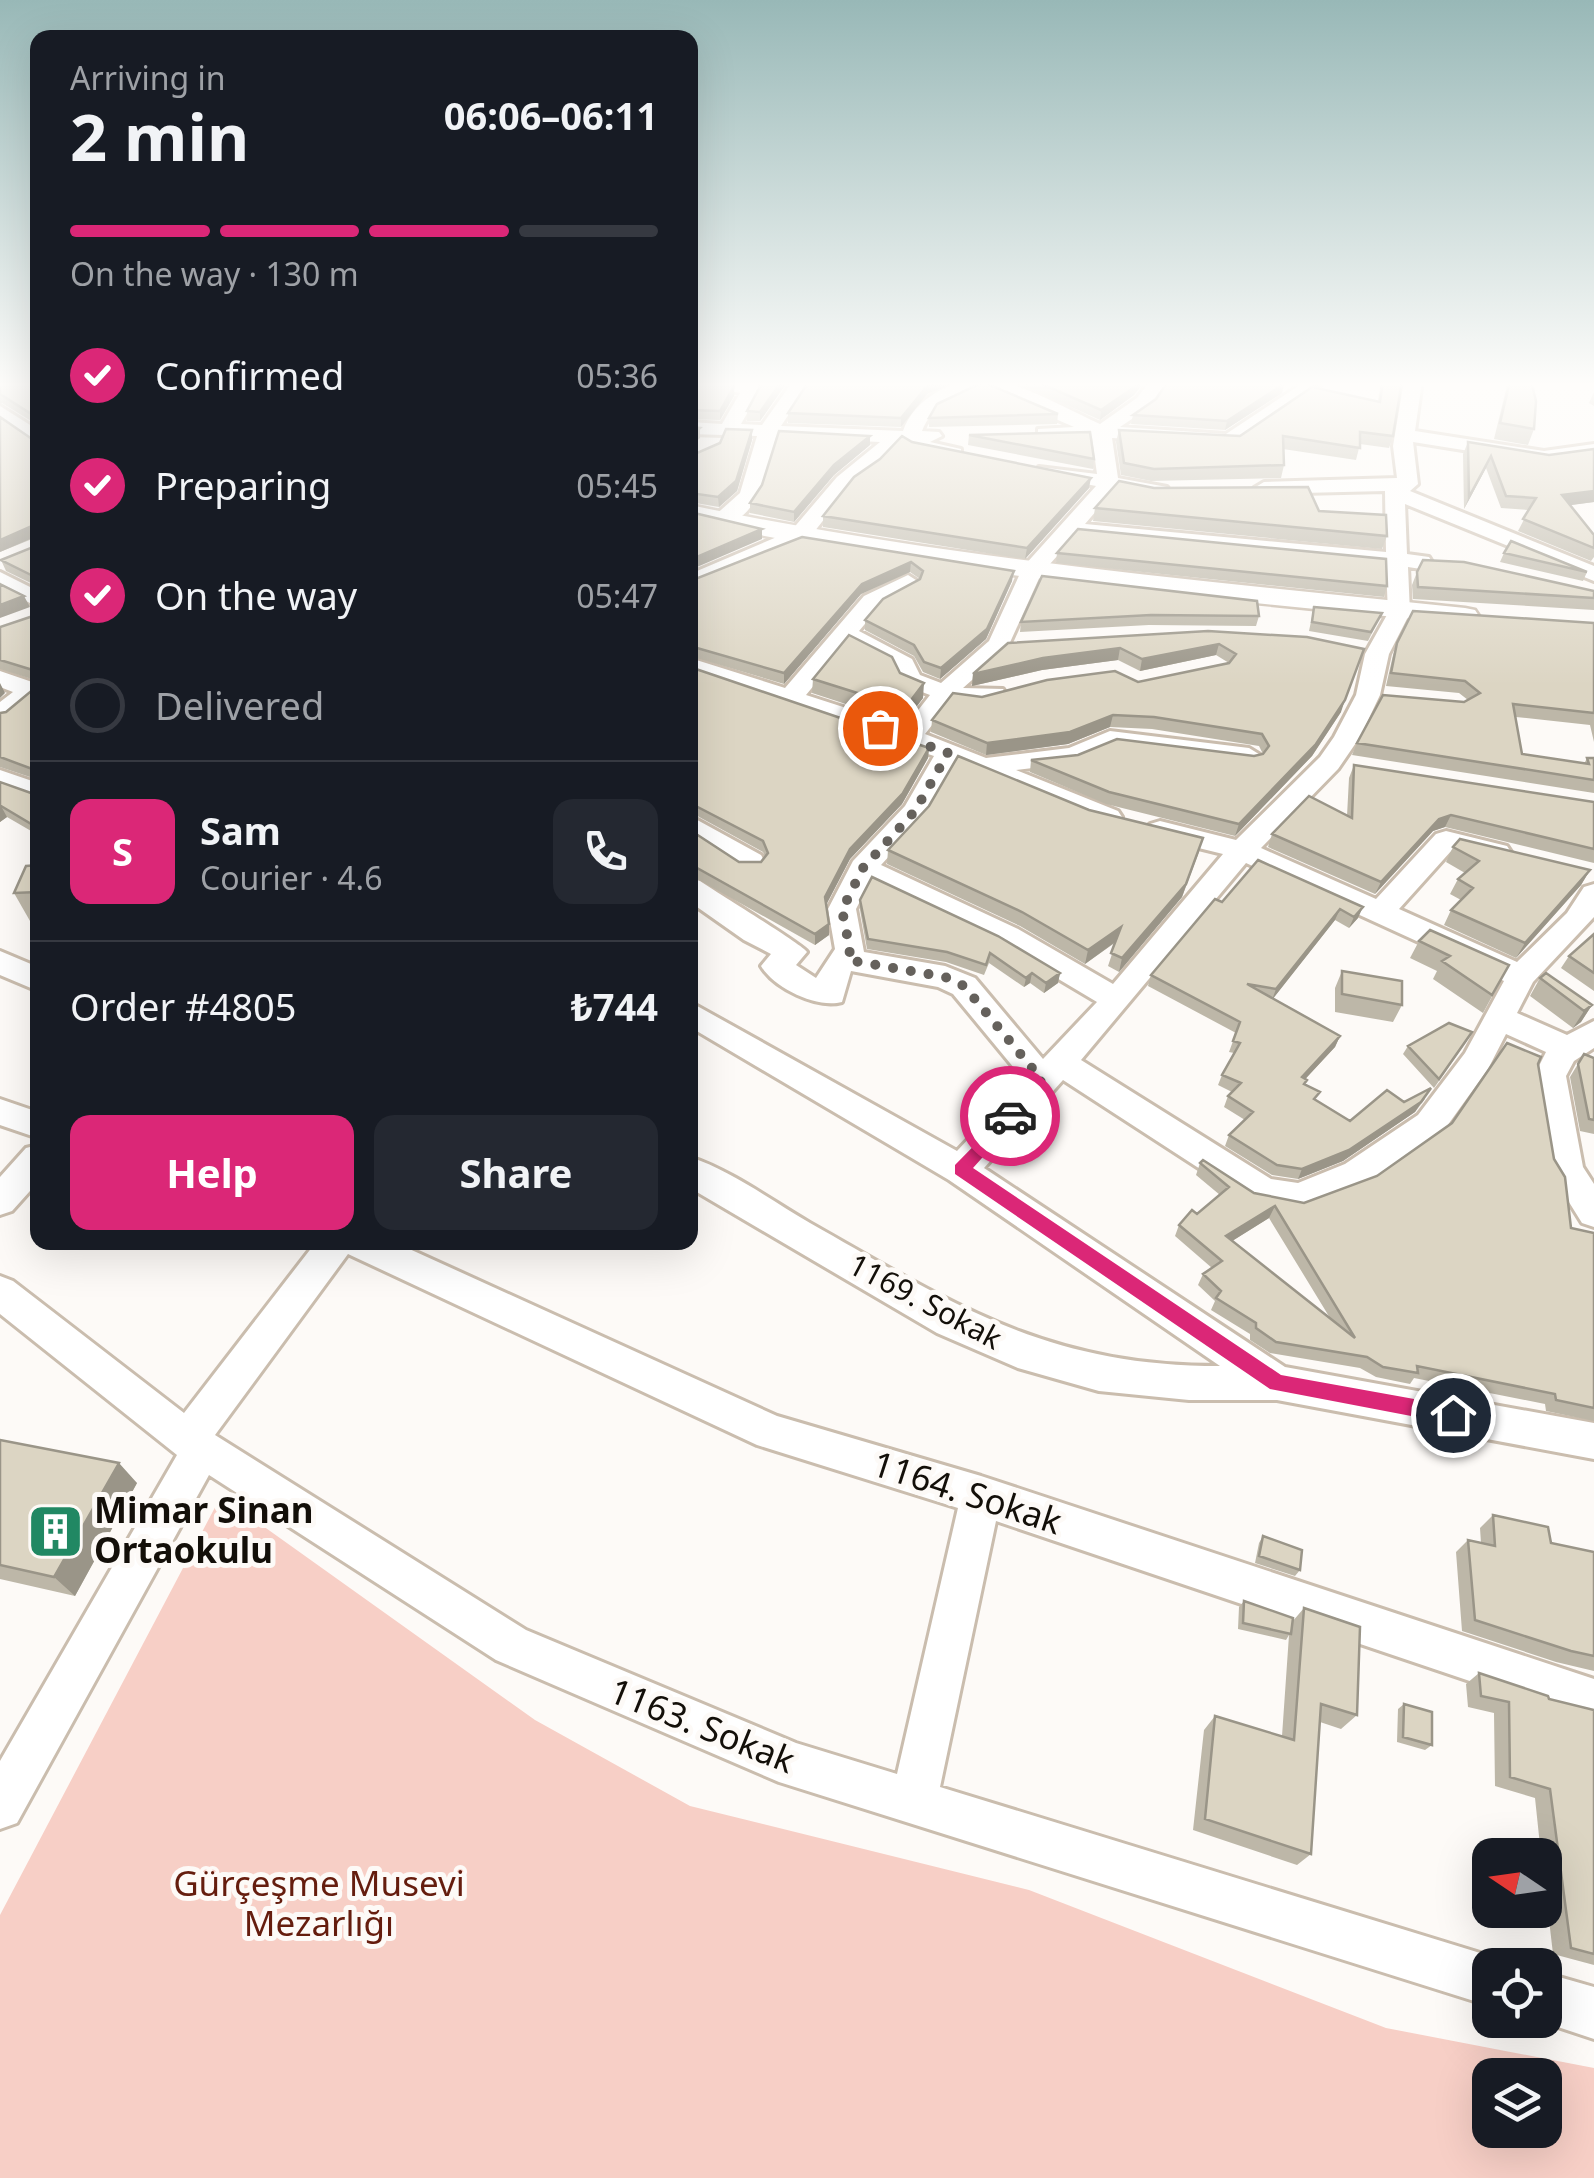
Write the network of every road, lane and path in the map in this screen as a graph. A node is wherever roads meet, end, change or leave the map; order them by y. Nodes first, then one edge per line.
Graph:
1 (754, 483) edge
2 (843, 483) edge
3 (1102, 483) edge
4 (1401, 483) edge
5 (1109, 484) junction
6 (1250, 488) edge
7 (1401, 488) junction
8 (1190, 490) edge
9 (698, 513) edge
10 (723, 518) junction
11 (1072, 529) junction
12 (799, 536) junction
13 (1400, 561) junction
14 (1445, 563) edge
15 (1030, 572) junction
16 (1594, 574) edge
17 (0, 579) edge
18 (698, 579) edge
19 (908, 582) edge
20 (1565, 588) edge
21 (1594, 594) edge
22 (30, 607) edge
23 (1399, 612) junction
24 (1491, 618) edge
25 (844, 634) junction
26 (698, 667) edge
27 (0, 678) edge
28 (1011, 690) edge
29 (944, 693) junction
30 (789, 699) junction
31 (0, 715) edge
32 (910, 737) junction
33 (948, 753) junction
34 (1249, 756) edge
35 (987, 766) junction
36 (0, 778) edge
37 (30, 784) edge
38 (698, 830) edge
39 (1242, 850) junction
40 (1520, 858) edge
41 (751, 862) edge
42 (863, 868) junction
43 (1588, 880) edge
44 (698, 901) edge
45 (1380, 912) junction
46 (846, 956) junction
47 (0, 962) edge
48 (1526, 972) junction
49 (30, 976) edge
50 (1117, 1000) junction
51 (1578, 1000) edge
52 (698, 1018) edge
53 (1499, 1018) junction
54 (1581, 1041) edge
55 (1050, 1071) junction
56 (0, 1112) edge
57 (30, 1122) edge
58 (30, 1167) edge
59 (962, 1170) junction
60 (1580, 1172) edge
61 (698, 1175) edge
62 (0, 1201) edge
63 (1594, 1213) edge
64 (331, 1250) edge
65 (374, 1250) edge
66 (0, 1292) edge
67 (1277, 1383) junction
68 (1594, 1441) edge
69 (196, 1445) junction
70 (980, 1496) junction
71 (1594, 1702) edge
72 (914, 1802) junction
73 (0, 1806) edge
74 (1472, 1975) edge
75 (1562, 2003) edge
76 (1594, 2013) edge

1 - 10 street
2 - 12 street
3 - 5 street
4 - 7 street
5 - 8 street
5 - 11 street
6 - 7 street
7 - 13 street
7 - 16 street
9 - 10 street
10 - 12 street
11 - 13 street
11 - 15 street
12 - 15 street
12 - 18 street
13 - 14 street
13 - 23 street
15 - 23 street
15 - 29 street
17 - 22 street
19 - 25 street
20 - 21 street
23 - 24 street
23 - 39 street
25 - 29 street
25 - 30 street
26 - 30 street
27 - 31 street
28 - 29 street
29 - 32 street
30 - 32 street
32 - 33 street
33 - 35 street
33 - 42 street
34 - 35 street
35 - 39 street
36 - 37 street
38 - 41 street
39 - 45 street
39 - 50 street
40 - 45 street
42 - 46 street
42 - 50 street
43 - 48 street
44 - 46 street
45 - 48 street
46 - 55 street
47 - 49 street
48 - 51 street
48 - 53 street
50 - 55 street
52 - 59 street
53 - 54 street
53 - 55 street
54 - 60 street
55 - 59 street
56 - 57 street
58 - 62 street
59 - 67 street
60 - 63 street
61 - 67 street, 1169. Sokak
64 - 69 street
65 - 70 street, 1164. Sokak
66 - 69 street, 1163. Sokak
67 - 68 street, 1169. Sokak
69 - 72 street, 1163. Sokak
69 - 73 street
70 - 71 street, 1164. Sokak
70 - 72 street
72 - 74 street, 1163. Sokak
75 - 76 street

